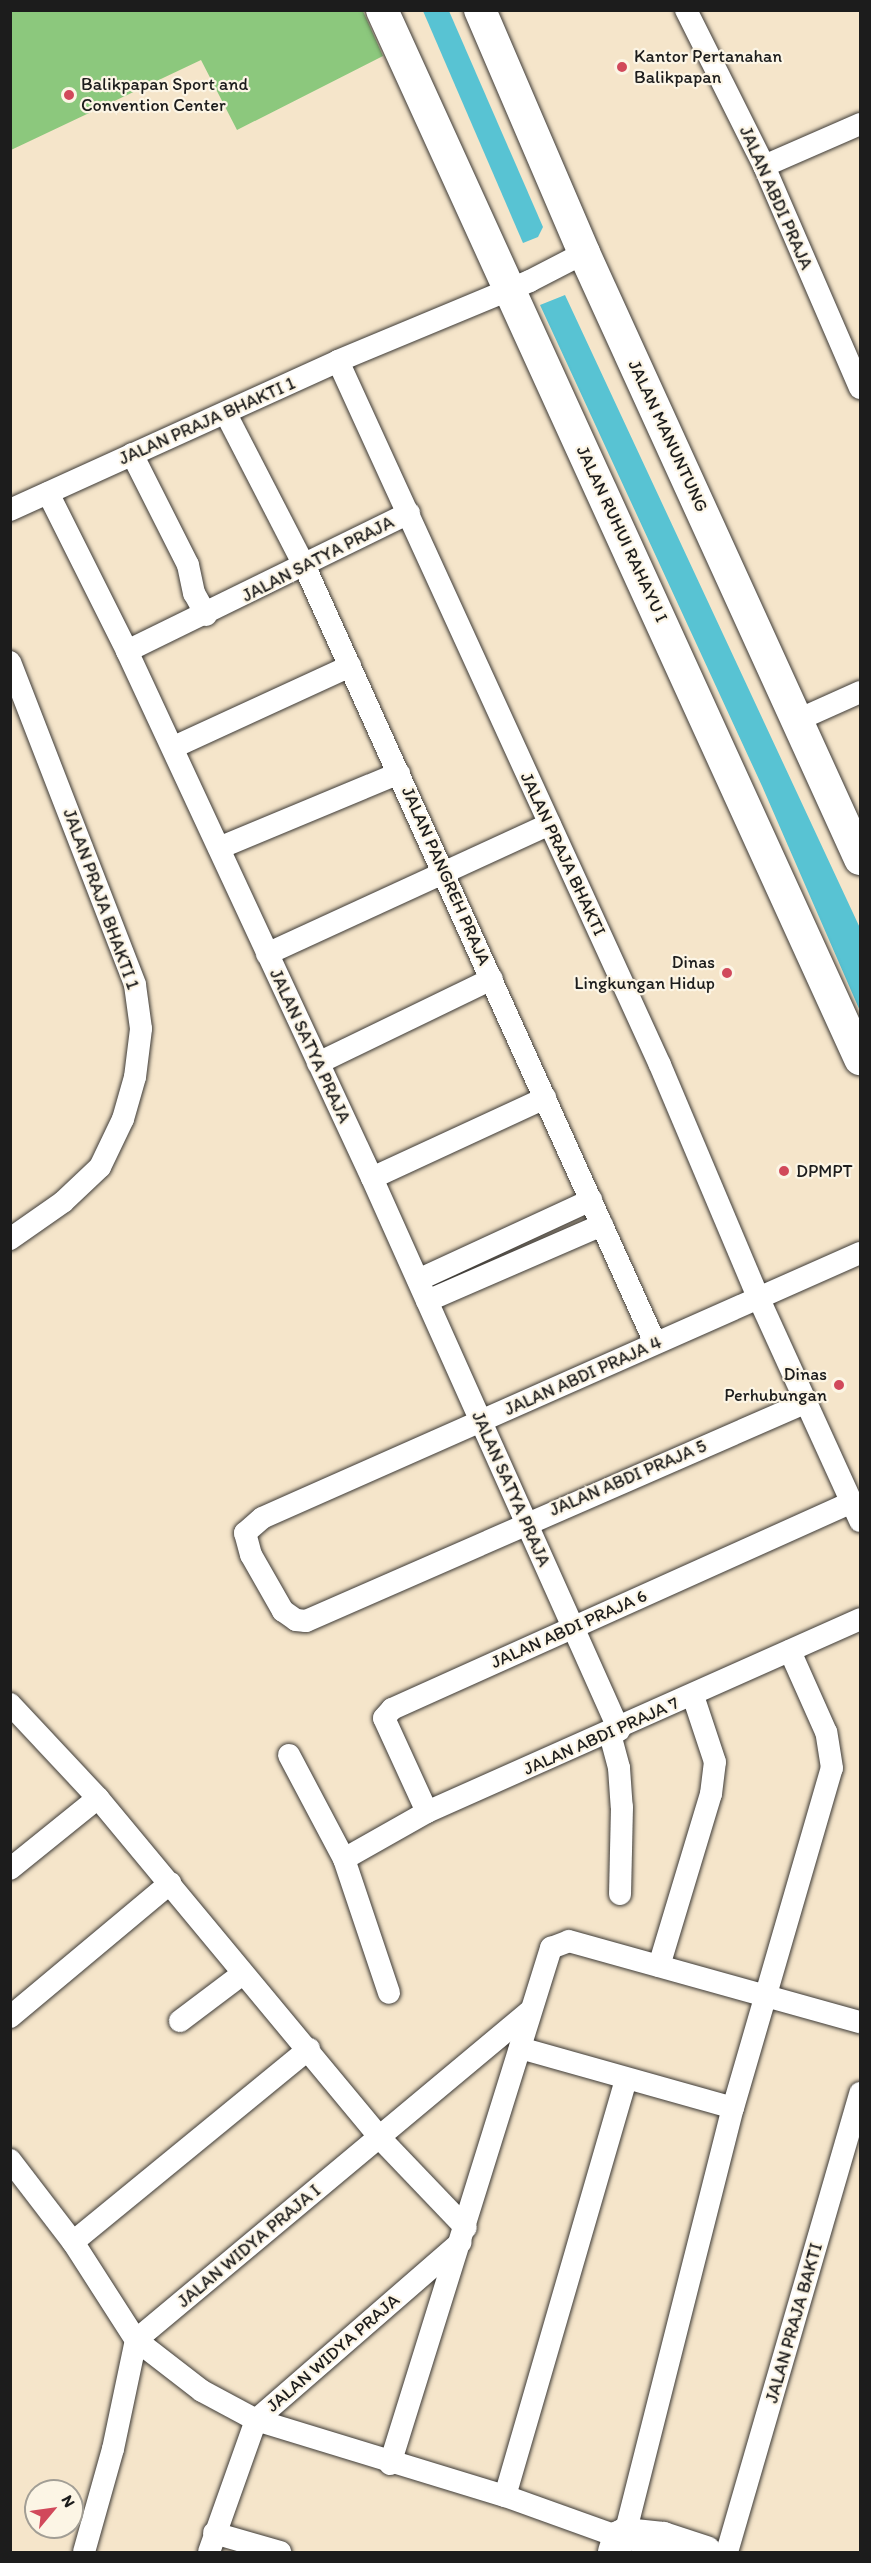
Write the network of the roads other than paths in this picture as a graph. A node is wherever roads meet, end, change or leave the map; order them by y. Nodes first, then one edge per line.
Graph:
1 (382, 10) edge
2 (686, 10) edge
3 (486, 12) edge
4 (861, 124) edge
5 (764, 166) junction
6 (575, 258) junction
7 (521, 285) junction
8 (338, 361) junction
9 (861, 388) edge
10 (226, 414) junction
11 (132, 454) junction
12 (48, 493) junction
13 (10, 510) edge
14 (409, 513) junction
15 (305, 567) junction
16 (206, 615) junction
17 (127, 651) junction
18 (10, 662) edge
19 (350, 666) junction
20 (861, 692) edge
21 (800, 719) junction
22 (174, 747) junction
23 (399, 773) junction
24 (549, 824) junction
25 (219, 848) junction
26 (861, 859) edge
27 (445, 874) junction
28 (267, 954) junction
29 (492, 979) junction
30 (861, 1059) edge
31 (318, 1063) junction
32 (545, 1098) junction
33 (372, 1178) junction
34 (591, 1200) junction
35 (602, 1226) junction
36 (10, 1239) edge
37 (861, 1253) edge
38 (418, 1280) junction
39 (759, 1299) junction
40 (428, 1301) junction
41 (656, 1343) junction
42 (807, 1402) junction
43 (481, 1421) junction
44 (856, 1512) edge
45 (525, 1522) junction
46 (352, 1601) joint
47 (861, 1619) edge
48 (572, 1627) junction
49 (790, 1652) junction
50 (693, 1696) junction
51 (10, 1704) edge
52 (614, 1732) junction
53 (290, 1755) dead end
54 (99, 1798) junction
55 (427, 1812) junction
56 (344, 1859) junction
57 (10, 1869) edge
58 (170, 1883) junction
59 (620, 1894) dead end
60 (659, 1966) junction
61 (241, 1975) junction
62 (389, 1993) dead end
63 (767, 1997) junction
64 (530, 2011) junction
65 (10, 2017) edge
66 (180, 2021) dead end
67 (861, 2022) edge
68 (520, 2048) junction
69 (309, 2049) junction
70 (626, 2079) junction
71 (861, 2093) edge
72 (733, 2108) junction
73 (380, 2138) junction
74 (10, 2160) edge
75 (464, 2234) junction
76 (73, 2242) junction
77 (136, 2340) junction
78 (256, 2420) junction
79 (390, 2464) junction
80 (505, 2496) junction
81 (619, 2541) edge
82 (212, 2543) edge
83 (84, 2553) edge
84 (280, 2553) edge
85 (706, 2553) edge
86 (727, 2553) edge

1 - 7 street, JALAN RUHUI RAHAYU I
2 - 5 street, JALAN ABDI PRAJA
3 - 6 street, JALAN MANUNTUNG
4 - 5 street
5 - 9 street, JALAN ABDI PRAJA
6 - 7 street
6 - 21 street, JALAN MANUNTUNG
7 - 8 street
7 - 30 street, JALAN RUHUI RAHAYU I
8 - 10 street, JALAN PRAJA BHAKTI 1
8 - 14 street, JALAN PRAJA BHAKTI
10 - 11 street, JALAN PRAJA BHAKTI 1
10 - 15 street, JALAN PANGREH PRAJA
11 - 12 street, JALAN PRAJA BHAKTI 1
11 - 16 street
12 - 13 street, JALAN PRAJA BHAKTI 1
12 - 17 street
14 - 15 street, JALAN SATYA PRAJA
14 - 24 street, JALAN PRAJA BHAKTI
15 - 16 street, JALAN SATYA PRAJA
15 - 19 street, JALAN PANGREH PRAJA
16 - 17 street, JALAN SATYA PRAJA
17 - 22 street, JALAN SATYA PRAJA
18 - 36 street, JALAN PRAJA BHAKTI 1
19 - 22 street
19 - 23 street, JALAN PANGREH PRAJA
20 - 21 street
21 - 26 street, JALAN MANUNTUNG
22 - 25 street, JALAN SATYA PRAJA
23 - 25 street
23 - 27 street, JALAN PANGREH PRAJA
24 - 27 street
24 - 39 street, JALAN PRAJA BHAKTI
25 - 28 street, JALAN SATYA PRAJA
27 - 28 street
27 - 29 street, JALAN PANGREH PRAJA
28 - 31 street, JALAN SATYA PRAJA
29 - 31 street
29 - 32 street, JALAN PANGREH PRAJA
31 - 33 street, JALAN SATYA PRAJA
32 - 33 street
32 - 34 street, JALAN PANGREH PRAJA
33 - 38 street, JALAN SATYA PRAJA
34 - 35 street, JALAN PANGREH PRAJA
34 - 38 street
35 - 40 street
35 - 41 street, JALAN PANGREH PRAJA
37 - 39 street, JALAN ABDI PRAJA 4
38 - 40 street, JALAN SATYA PRAJA
39 - 41 street, JALAN ABDI PRAJA 4
39 - 42 street, JALAN PRAJA BHAKTI
40 - 43 street, JALAN SATYA PRAJA
41 - 43 street, JALAN ABDI PRAJA 4
42 - 44 street, JALAN PRAJA BHAKTI
42 - 45 street, JALAN ABDI PRAJA 5
43 - 45 street, JALAN SATYA PRAJA
43 - 46 street, JALAN ABDI PRAJA 4
44 - 48 street, JALAN ABDI PRAJA 6
45 - 46 street, JALAN ABDI PRAJA 5
45 - 48 street, JALAN SATYA PRAJA
47 - 49 street, JALAN ABDI PRAJA 7
48 - 52 street, JALAN SATYA PRAJA
48 - 55 street, JALAN ABDI PRAJA 6
49 - 50 street, JALAN ABDI PRAJA 7
49 - 63 street
50 - 52 street, JALAN ABDI PRAJA 7
50 - 60 street
51 - 54 street
52 - 55 street, JALAN ABDI PRAJA 7
52 - 59 street, JALAN SATYA PRAJA
53 - 56 street
54 - 57 street
54 - 58 street
55 - 56 street, JALAN ABDI PRAJA 7
56 - 62 street
58 - 61 street
58 - 65 street
60 - 63 street
60 - 64 street
61 - 66 street
61 - 69 street
63 - 67 street
63 - 72 street
64 - 68 street
64 - 73 street, JALAN WIDYA PRAJA I
68 - 70 street
68 - 75 street
69 - 73 street
69 - 76 street
70 - 72 street
70 - 80 street
71 - 86 street, JALAN PRAJA BAKTI
72 - 81 street
73 - 75 street
73 - 77 street, JALAN WIDYA PRAJA I
74 - 76 street
75 - 78 street, JALAN WIDYA PRAJA
75 - 79 street
76 - 77 street
77 - 78 street
77 - 83 street
78 - 79 street
78 - 82 street, JALAN WIDYA PRAJA
79 - 80 street
80 - 81 street
81 - 85 street
82 - 84 street

